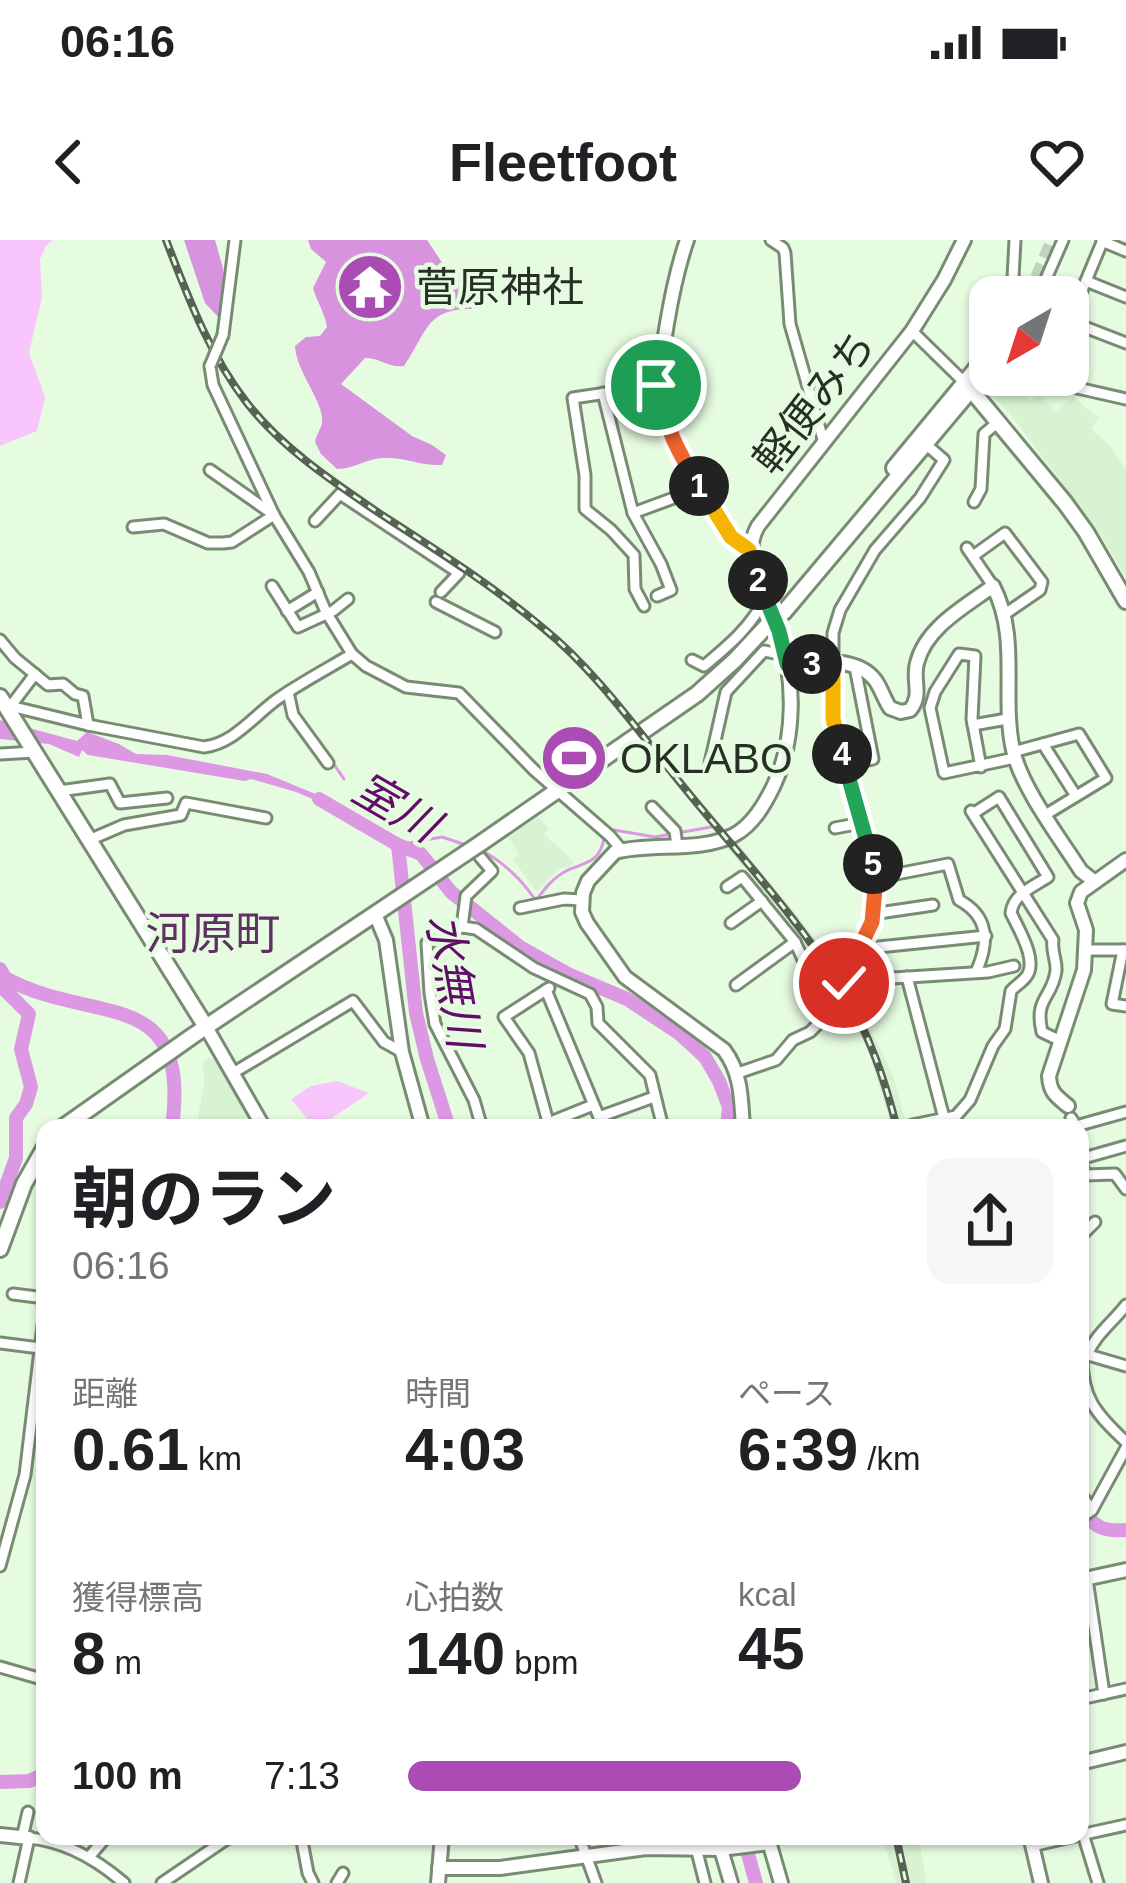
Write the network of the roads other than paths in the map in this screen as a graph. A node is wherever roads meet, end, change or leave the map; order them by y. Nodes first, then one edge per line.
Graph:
1 (235, 240) edge
2 (687, 240) edge
3 (771, 240) edge
4 (964, 240) edge
5 (1015, 240) edge
6 (1063, 240) edge
7 (1103, 241) edge
8 (1126, 251) edge
9 (1013, 276) edge
10 (1047, 276) edge
11 (1088, 276) edge
12 (1089, 282) edge
13 (1126, 298) edge
14 (1089, 330) edge
15 (912, 331) junction
16 (1126, 343) edge
17 (660, 385) junction
18 (968, 386) junction
19 (1089, 391) edge
20 (603, 393) junction
21 (1126, 399) edge
22 (998, 422) junction
23 (922, 441) junction
24 (824, 443) junction
25 (210, 470) dead end
26 (700, 488) junction
27 (974, 502) dead end
28 (633, 513) junction
29 (274, 515) junction
30 (315, 520) dead end
31 (133, 527) dead end
32 (749, 550) junction
33 (272, 586) dead end
34 (993, 586) junction
35 (318, 592) junction
36 (657, 596) dead end
37 (765, 598) junction
38 (348, 599) dead end
39 (1126, 601) edge
40 (644, 606) dead end
41 (287, 611) junction
42 (326, 612) junction
43 (1005, 614) junction
44 (774, 618) junction
45 (495, 632) dead end
46 (0, 640) edge
47 (352, 654) junction
48 (692, 659) dead end
49 (786, 660) junction
50 (833, 663) junction
51 (855, 667) junction
52 (34, 674) junction
53 (288, 692) junction
54 (5, 705) edge
55 (1007, 719) junction
56 (88, 725) junction
57 (973, 725) junction
58 (1043, 744) junction
59 (33, 749) junction
60 (4, 754) edge
61 (1011, 755) junction
62 (328, 763) dead end
63 (710, 763) dead end
64 (845, 765) junction
65 (981, 766) junction
66 (557, 790) junction
67 (58, 791) junction
68 (1076, 796) junction
69 (167, 798) dead end
70 (652, 807) dead end
71 (1051, 817) junction
72 (266, 818) dead end
73 (861, 823) junction
74 (836, 829) dead end
75 (676, 838) junction
76 (1024, 838) junction
77 (89, 840) junction
78 (621, 849) junction
79 (476, 851) junction
80 (1126, 860) edge
81 (876, 878) junction
82 (1095, 882) junction
83 (727, 886) dead end
84 (1023, 893) junction
85 (581, 900) junction
86 (736, 901) dead end
87 (762, 902) junction
88 (933, 905) dead end
89 (520, 908) dead end
90 (381, 910) junction
91 (745, 914) junction
92 (872, 914) junction
93 (731, 923) dead end
94 (462, 927) junction
95 (986, 937) junction
96 (795, 942) junction
97 (859, 949) junction
98 (1085, 950) junction
99 (1125, 950) edge
100 (1014, 966) dead end
101 (976, 972) junction
102 (850, 976) junction
103 (907, 976) junction
104 (556, 980) junction
105 (736, 985) dead end
106 (546, 989) junction
107 (830, 1000) junction
108 (1126, 1006) edge
109 (206, 1027) junction
110 (1060, 1041) junction
111 (402, 1052) junction
112 (232, 1072) junction
113 (738, 1073) junction
114 (654, 1097) junction
115 (593, 1105) junction
116 (1070, 1112) joint
117 (1126, 1112) edge
118 (944, 1118) junction
119 (74, 1119) edge
120 (259, 1119) edge
121 (420, 1119) edge
122 (479, 1119) edge
123 (547, 1119) edge
124 (556, 1119) edge
125 (660, 1119) edge
126 (742, 1119) edge
127 (939, 1119) edge
128 (1073, 1119) edge
129 (1089, 1122) edge
130 (1126, 1146) edge
131 (1089, 1156) edge
132 (36, 1172) edge
133 (1089, 1175) edge
134 (1126, 1189) edge
135 (1095, 1222) dead end
136 (1089, 1228) edge
137 (1, 1244) edge
138 (13, 1294) dead end
139 (36, 1297) edge
140 (1126, 1305) edge
141 (0, 1343) edge
142 (1089, 1346) edge
143 (36, 1348) edge
144 (1089, 1355) edge
145 (1126, 1366) edge
146 (36, 1384) edge
147 (1089, 1399) edge
148 (1126, 1445) edge
149 (0, 1500) edge
150 (16, 1505) junction
151 (1089, 1508) edge
152 (1091, 1511) joint
153 (0, 1566) edge
154 (1126, 1570) edge
155 (1089, 1579) edge
156 (1089, 1608) edge
157 (1096, 1640) junction
158 (1089, 1641) edge
159 (0, 1666) edge
160 (36, 1677) edge
161 (1126, 1689) edge
162 (1104, 1694) junction
163 (1089, 1698) edge
164 (1126, 1752) edge
165 (1089, 1761) edge
166 (28, 1811) dead end
167 (1126, 1825) edge
168 (1089, 1833) edge
169 (0, 1835) edge
170 (26, 1838) junction
171 (36, 1840) edge
172 (61, 1845) edge
173 (99, 1845) edge
174 (218, 1845) edge
175 (304, 1845) edge
176 (441, 1845) edge
177 (583, 1845) edge
178 (678, 1845) edge
179 (696, 1845) edge
180 (721, 1845) edge
181 (768, 1845) edge
182 (1032, 1845) edge
183 (1083, 1845) edge
184 (587, 1856) junction
185 (88, 1857) junction
186 (500, 1868) junction
187 (438, 1876) edge
188 (311, 1878) edge
189 (19, 1883) edge
190 (124, 1883) edge
191 (161, 1883) edge
192 (298, 1883) edge
193 (503, 1883) edge
194 (596, 1883) edge
195 (705, 1883) edge
196 (731, 1883) edge
197 (781, 1883) edge
198 (1041, 1883) edge
199 (1098, 1883) edge

1 - 29 street, bridge
2 - 17 street
3 - 24 street
4 - 15 street, 軽便みち
5 - 9 street
6 - 10 street
7 - 8 street
7 - 11 street
12 - 13 street
14 - 16 street
15 - 18 street
15 - 24 street, 軽便みち
17 - 20 street
17 - 26 street
18 - 22 main road
18 - 23 main road
19 - 21 street
20 - 28 street
20 - 40 street
22 - 27 street
22 - 39 main road
23 - 44 main road
23 - 50 street
24 - 32 street, 軽便みち
25 - 29 street
26 - 28 street
26 - 32 street
28 - 36 street
29 - 31 street
29 - 35 street
30 - 45 street
32 - 37 street
33 - 41 street
34 - 43 street
34 - 43 street
34 - 51 street
35 - 41 street
35 - 42 street
37 - 44 street
37 - 48 street
38 - 42 street
41 - 42 street
42 - 47 street
43 - 55 street
44 - 49 street
44 - 66 main road
46 - 52 street
47 - 53 street
47 - 66 street
49 - 50 street
49 - 63 street
49 - 75 street
50 - 51 street
50 - 64 street
51 - 64 street
52 - 54 street
52 - 56 street
53 - 56 street
53 - 62 street
54 - 56 street
54 - 59 main road
55 - 57 street
55 - 61 street
57 - 65 street
57 - 65 street
58 - 61 street
58 - 68 street
58 - 68 street
59 - 60 street
59 - 67 main road
61 - 65 street
61 - 71 street
64 - 73 street
66 - 78 street
66 - 79 main road
67 - 69 street
67 - 77 main road
68 - 71 street
70 - 75 street
71 - 76 street
71 - 82 street
72 - 77 street
73 - 74 street
73 - 81 street
75 - 78 street
76 - 84 street
76 - 84 street
77 - 109 main road
78 - 85 street
79 - 90 main road
79 - 94 street
80 - 82 street
81 - 92 street
81 - 95 street
82 - 98 street
83 - 87 street
84 - 110 street
84 - 118 street
85 - 89 street
85 - 113 street
86 - 91 street
87 - 91 street
87 - 96 street
88 - 92 street
90 - 109 main road
90 - 111 street
91 - 93 street
92 - 97 street
94 - 104 street
94 - 122 street
95 - 97 street
95 - 101 street
96 - 105 street
96 - 107 street
97 - 102 street
98 - 99 street
98 - 110 street
99 - 108 street
100 - 101 street
101 - 103 street
102 - 103 street
102 - 107 street
103 - 118 street
104 - 106 street
104 - 114 street
106 - 115 street
106 - 123 street
107 - 113 street
109 - 112 street
109 - 119 main road
110 - 116 street
111 - 112 street
111 - 121 street
112 - 120 street
113 - 126 street
114 - 115 street
114 - 125 street
115 - 124 street
116 - 128 street
117 - 129 street
118 - 127 street
130 - 131 street
132 - 137 main road
133 - 134 street
135 - 136 street
138 - 139 street
140 - 142 street
141 - 143 street
144 - 145 street
146 - 150 street
147 - 148 street
148 - 152 street
149 - 150 street
150 - 153 street
151 - 152 street
154 - 155 street
156 - 157 street
157 - 158 street
157 - 162 street
159 - 160 street
161 - 162 street
162 - 163 street
164 - 165 street
166 - 170 street
167 - 168 street
169 - 170 street
170 - 171 street
170 - 189 street
172 - 185 street
173 - 185 street
174 - 191 street
175 - 188 street
176 - 187 street
177 - 184 street
178 - 184 street
179 - 195 street
180 - 196 street
181 - 197 street
182 - 198 street
183 - 199 street
184 - 186 street
184 - 194 street
185 - 190 street
186 - 187 street
186 - 193 street
188 - 192 street

